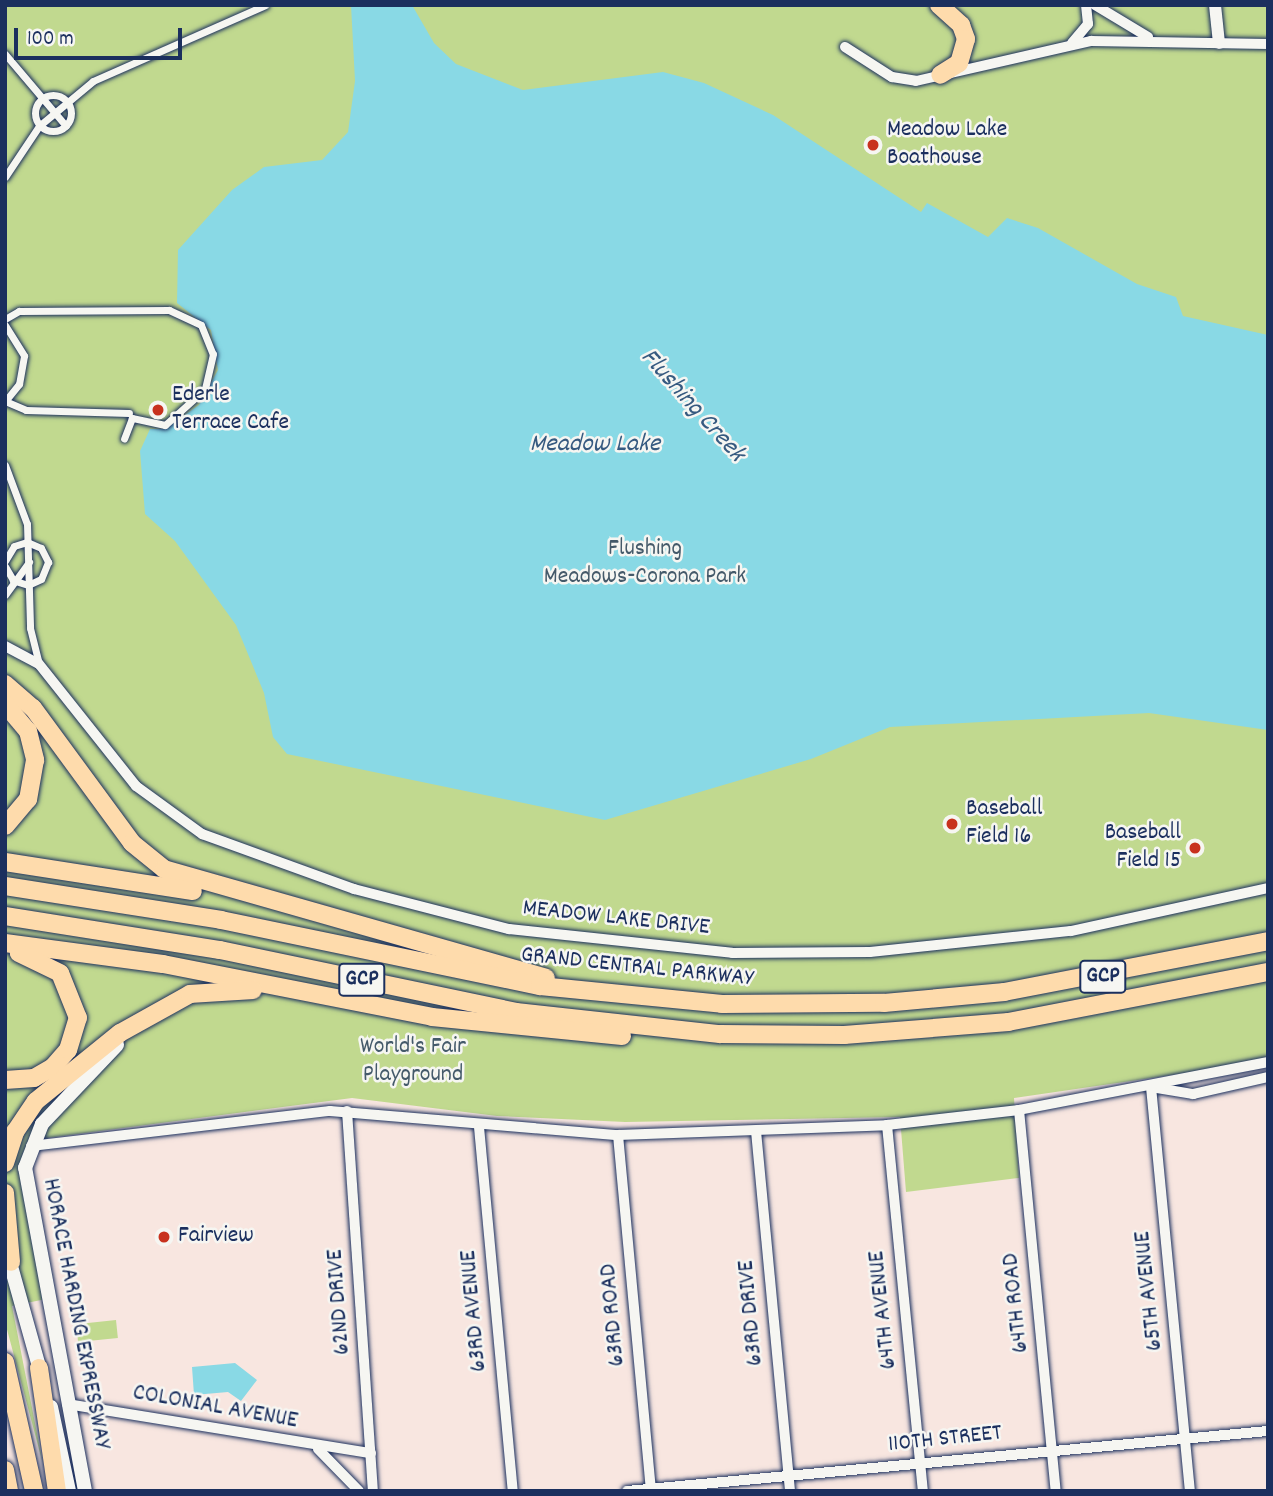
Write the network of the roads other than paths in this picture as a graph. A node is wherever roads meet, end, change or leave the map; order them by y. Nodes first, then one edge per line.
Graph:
1 (265, 5) edge
2 (939, 5) edge
3 (1086, 5) edge
4 (1095, 5) edge
5 (1215, 5) edge
6 (1151, 39) junction
7 (1219, 43) junction
8 (1268, 44) edge
9 (1065, 45) junction
10 (845, 47) dead end
11 (5, 54) edge
12 (940, 75) junction
13 (41, 98) junction
14 (66, 100) junction
15 (54, 112) junction
16 (39, 126) junction
17 (66, 126) junction
18 (5, 177) edge
19 (5, 319) edge
20 (5, 325) edge
21 (5, 401) edge
22 (129, 413) dead end
23 (124, 439) dead end
24 (5, 465) edge
25 (28, 542) junction
26 (5, 561) edge
27 (29, 561) junction
28 (5, 566) edge
29 (14, 581) junction
30 (29, 584) junction
31 (5, 595) edge
32 (5, 646) edge
33 (38, 664) junction
34 (5, 684) edge
35 (5, 704) edge
36 (5, 826) edge
37 (5, 862) edge
38 (5, 886) edge
39 (1268, 888) edge
40 (245, 897) junction
41 (5, 916) edge
42 (1268, 942) edge
43 (5, 943) edge
44 (5, 950) edge
45 (1268, 972) edge
46 (601, 994) junction
47 (344, 1001) junction
48 (163, 1005) junction
49 (720, 1034) junction
50 (1268, 1062) edge
51 (1268, 1077) edge
52 (5, 1080) edge
53 (1151, 1087) junction
54 (1018, 1110) junction
55 (347, 1111) junction
56 (887, 1125) junction
57 (479, 1127) junction
58 (756, 1131) junction
59 (618, 1135) junction
60 (31, 1146) junction
61 (5, 1163) edge
62 (5, 1193) edge
63 (5, 1245) edge
64 (11, 1262) junction
65 (5, 1362) edge
66 (39, 1368) junction
67 (67, 1404) junction
68 (1268, 1431) edge
69 (1185, 1438) junction
70 (315, 1447) junction
71 (1053, 1451) junction
72 (371, 1452) junction
73 (920, 1464) junction
74 (5, 1470) edge
75 (788, 1476) junction
76 (651, 1490) edge
77 (9, 1491) edge
78 (34, 1491) edge
79 (57, 1491) edge
80 (69, 1491) edge
81 (85, 1491) edge
82 (359, 1491) edge
83 (373, 1491) edge
84 (513, 1491) edge
85 (627, 1491) edge
86 (790, 1491) edge
87 (923, 1491) edge
88 (1056, 1491) edge
89 (1190, 1491) edge

1 - 14 street
2 - 12 highway
3 - 9 street
4 - 6 street
5 - 7 street
6 - 7 street
6 - 9 street
7 - 8 street
9 - 12 street
10 - 12 street
11 - 13 street
13 - 14 street
13 - 15 street
13 - 16 street
14 - 15 street
14 - 17 street
15 - 16 street
15 - 17 street
16 - 17 street
16 - 18 street
19 - 23 street
20 - 21 street
21 - 22 street
24 - 25 street
25 - 26 street
25 - 27 street
25 - 30 street
27 - 29 street
27 - 30 street
28 - 29 street
29 - 30 street
29 - 31 street
30 - 33 street
32 - 33 street, MEADOW LAKE DRIVE
33 - 39 street, MEADOW LAKE DRIVE
34 - 40 highway
35 - 36 highway
37 - 40 highway
38 - 46 highway, GRAND CENTRAL PARKWAY / GCP
40 - 46 highway
41 - 49 highway, GCP
42 - 46 highway, GRAND CENTRAL PARKWAY / GCP
43 - 47 highway
44 - 52 highway
45 - 49 highway, GCP
47 - 48 highway
47 - 49 highway
48 - 60 main road
48 - 61 highway
50 - 53 street
51 - 53 street
53 - 54 street
53 - 69 street, 65TH AVENUE
54 - 56 street
54 - 71 street, 64TH ROAD
55 - 57 street
55 - 60 street
55 - 72 street, 62ND DRIVE
56 - 58 street
56 - 73 street, 64TH AVENUE
57 - 59 street
57 - 84 street, 63RD AVENUE
58 - 59 street
58 - 75 street, 63RD DRIVE
59 - 76 street, 63RD ROAD
60 - 67 main road, HORACE HARDING EXPRESSWAY
62 - 64 highway
63 - 64 main road, HORACE HARDING EXPRESSWAY
64 - 66 main road, HORACE HARDING EXPRESSWAY
65 - 78 highway
66 - 79 highway
66 - 80 main road, HORACE HARDING EXPRESSWAY
67 - 70 street, COLONIAL AVENUE
67 - 81 main road, HORACE HARDING EXPRESSWAY
68 - 69 street, 110TH STREET
69 - 71 street, 110TH STREET
69 - 89 street, 65TH AVENUE
70 - 72 street, COLONIAL AVENUE
70 - 82 street, COLONIAL AVENUE
71 - 73 street, 110TH STREET
71 - 88 street, 64TH ROAD
72 - 83 street, 62ND DRIVE
73 - 75 street, 110TH STREET
73 - 87 street, 64TH AVENUE
74 - 77 highway
75 - 76 street, 110TH STREET
75 - 86 street, 63RD DRIVE
76 - 85 street, 110TH STREET

